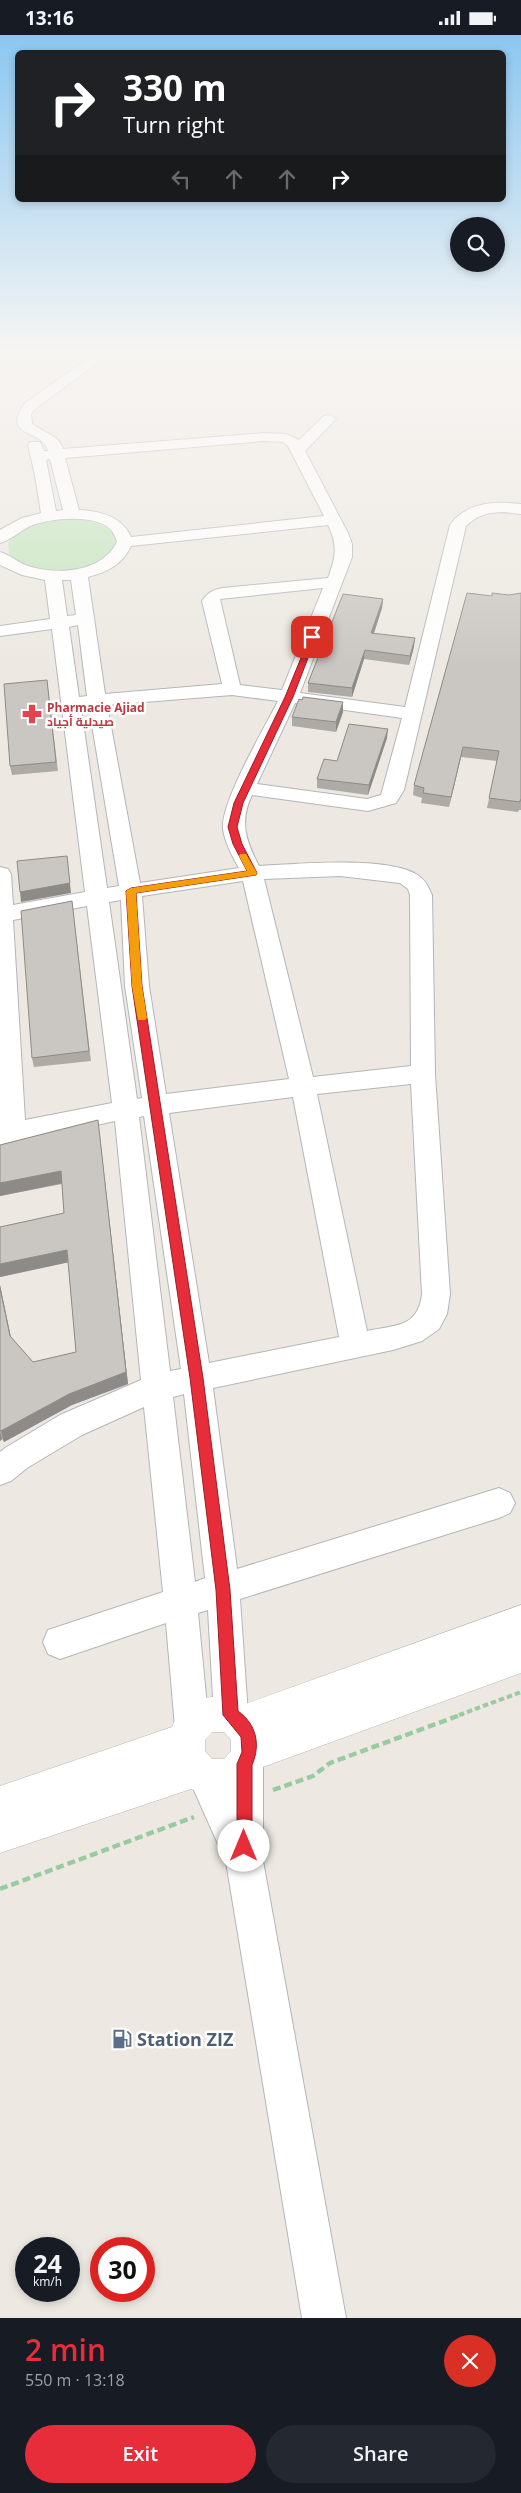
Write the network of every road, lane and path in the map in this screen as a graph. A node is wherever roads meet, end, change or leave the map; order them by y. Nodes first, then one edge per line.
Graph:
1 (56, 454) edge
2 (51, 455) edge
3 (300, 455) edge
4 (38, 456) joint
5 (521, 509) edge
6 (72, 514) junction
7 (330, 514) junction
8 (49, 515) junction
9 (123, 537) junction
10 (0, 538) edge
11 (1, 559) edge
12 (79, 573) junction
13 (53, 575) junction
14 (334, 582) junction
15 (72, 621) junction
16 (0, 631) edge
17 (232, 689) junction
18 (289, 697) junction
19 (97, 701) junction
20 (70, 703) junction
21 (413, 714) junction
22 (246, 788) junction
23 (252, 873) junction
24 (0, 874) edge
25 (131, 891) junction
26 (95, 898) junction
27 (1, 915) edge
28 (423, 1074) junction
29 (303, 1087) junction
30 (156, 1106) junction
31 (126, 1110) junction
32 (6, 1134) edge
33 (355, 1345) junction
34 (197, 1378) junction
35 (157, 1387) junction
36 (0, 1471) edge
37 (498, 1503) dead end
38 (223, 1590) junction
39 (181, 1602) junction
40 (521, 1622) edge
41 (60, 1642) dead end
42 (521, 1655) edge
43 (521, 1693) edge
44 (242, 1739) junction
45 (207, 1770) junction
46 (0, 1805) edge
47 (0, 1835) edge
48 (0, 1889) edge
49 (324, 2318) edge

1 - 6 street
2 - 4 street
3 - 7 street
4 - 8 street
5 - 21 street
6 - 8 street
6 - 9 street
7 - 9 street
7 - 14 street
8 - 10 street
9 - 12 street
11 - 13 street
12 - 13 street
12 - 15 street
13 - 15 street
14 - 17 street
14 - 18 street
15 - 16 street
15 - 19 street
15 - 20 street
17 - 18 street
17 - 19 street
18 - 21 street
18 - 22 street
19 - 20 street
19 - 25 street
20 - 26 street
21 - 22 street
22 - 23 street
23 - 25 street
23 - 28 street
23 - 29 street
24 - 27 street
25 - 26 street
25 - 30 street
26 - 27 street
26 - 31 street
27 - 32 street
28 - 29 street
28 - 33 street
29 - 30 street
29 - 33 street
30 - 31 street
30 - 34 street
31 - 32 street
31 - 35 street
33 - 34 street
34 - 35 street
34 - 38 street
35 - 36 street
35 - 39 street
37 - 38 street
38 - 39 street
38 - 44 street
39 - 41 street
39 - 45 street
40 - 44 main road
42 - 44 main road
43 - 45 path
44 - 45 main road
44 - 45 main road
45 - 46 main road
45 - 47 main road
45 - 48 path
45 - 49 street

